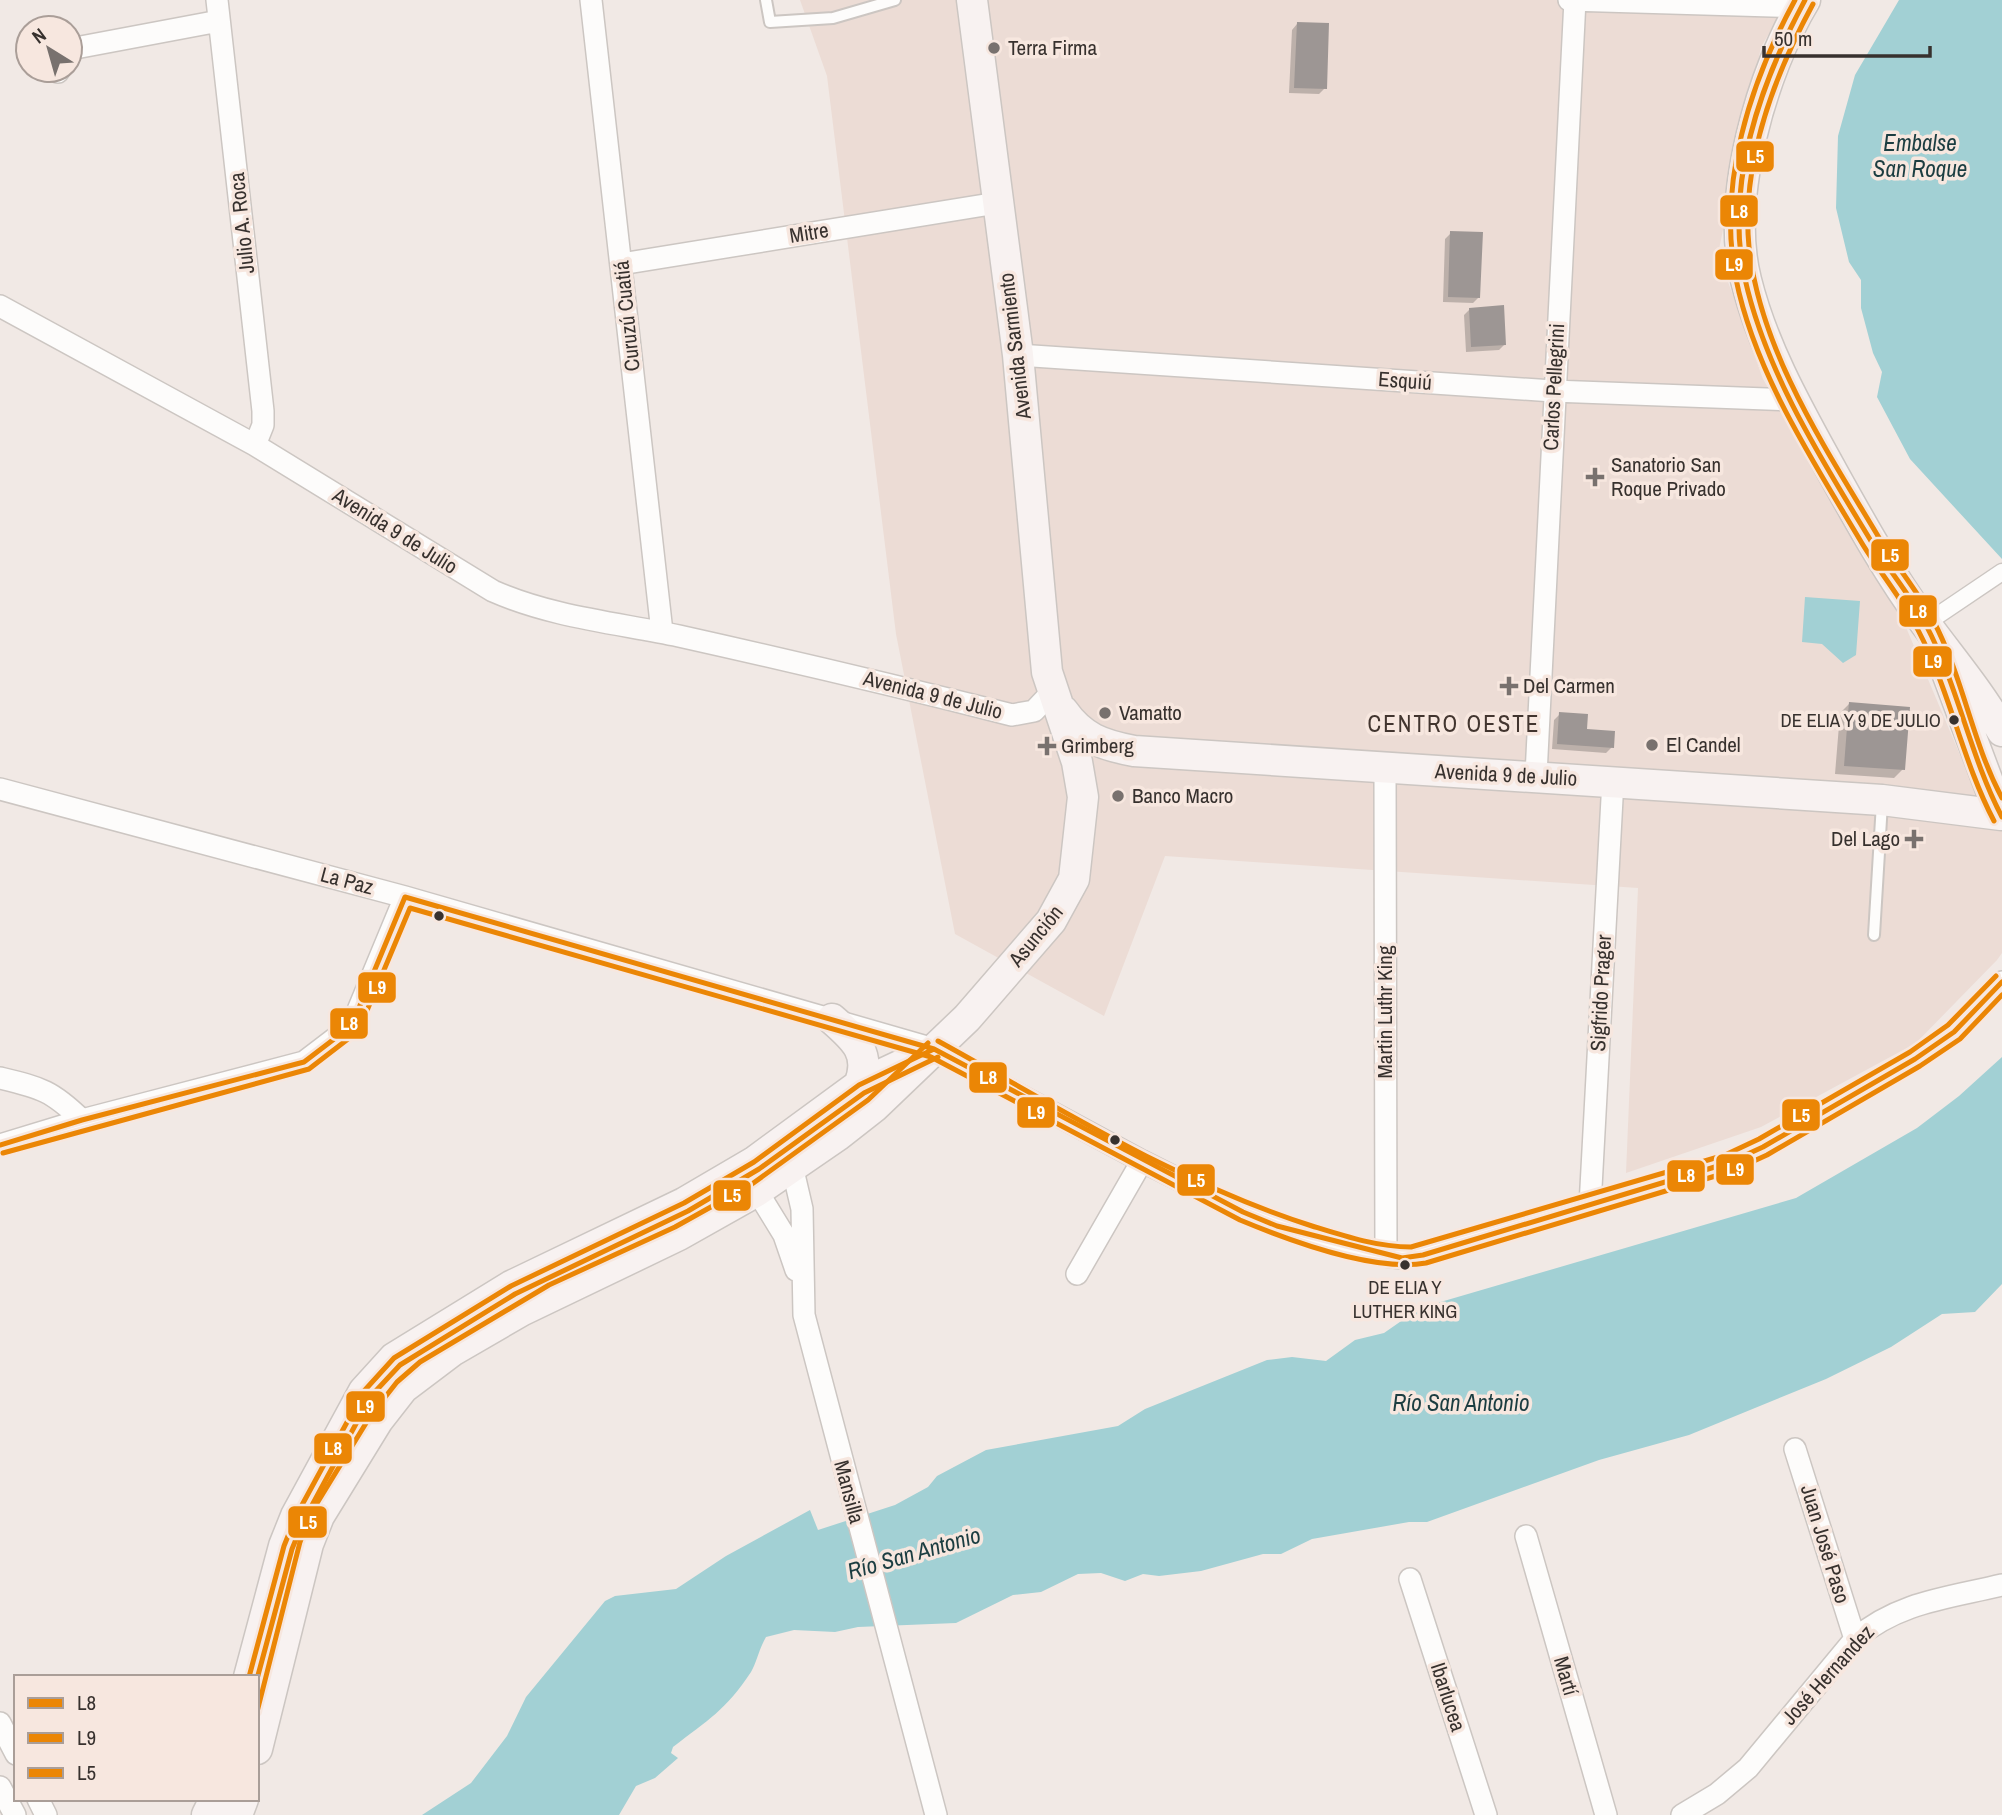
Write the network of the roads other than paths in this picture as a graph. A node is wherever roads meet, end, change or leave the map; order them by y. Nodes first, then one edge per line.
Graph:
1 (591, 0) edge
2 (766, 0) edge
3 (895, 0) edge
4 (972, 0) edge
5 (1569, 0) edge
6 (1575, 0) edge
7 (1803, 4) edge
8 (218, 11) edge
9 (84, 45) edge
10 (997, 203) junction
11 (621, 264) junction
12 (3, 315) edge
13 (1018, 355) junction
14 (1553, 391) junction
15 (1793, 400) junction
16 (255, 445) junction
17 (2002, 572) edge
18 (1925, 624) junction
19 (662, 632) junction
20 (1051, 693) junction
21 (2002, 731) edge
22 (1134, 751) junction
23 (1385, 769) junction
24 (1536, 775) junction
25 (1613, 780) junction
26 (0, 789) edge
27 (1083, 797) junction
28 (1882, 800) junction
29 (2001, 806) edge
30 (405, 897) junction
31 (1874, 935) dead end
32 (2002, 982) edge
33 (832, 1019) junction
34 (934, 1049) junction
35 (0, 1078) edge
36 (859, 1086) junction
37 (82, 1120) junction
38 (0, 1145) edge
39 (1142, 1161) junction
40 (770, 1167) junction
41 (1590, 1206) junction
42 (1386, 1256) junction
43 (1077, 1274) dead end
44 (802, 1289) junction
45 (1795, 1449) dead end
46 (1526, 1536) dead end
47 (1409, 1578) dead end
48 (2002, 1585) edge
49 (1855, 1639) junction
50 (250, 1675) edge
51 (0, 1723) edge
52 (259, 1741) edge
53 (14, 1750) edge
54 (0, 1787) edge
55 (15, 1815) edge
56 (936, 1815) edge
57 (1486, 1815) edge
58 (1606, 1815) edge
59 (1682, 1815) edge

1 - 11 street, Curuzú Cuatiá
2 - 3 lane
4 - 10 main road, Avenida Sarmiento
5 - 6 street
6 - 7 street
6 - 14 street, Carlos Pellegrini
7 - 15 main road
8 - 9 street
8 - 16 street, Julio A. Roca
10 - 11 street, Mitre
10 - 13 main road, Avenida Sarmiento
11 - 19 street, Curuzú Cuatiá
12 - 16 street, Avenida 9 de Julio
13 - 14 street, Esquiú
13 - 20 main road, Avenida Sarmiento
14 - 15 street, Esquiú
14 - 24 street, Carlos Pellegrini
15 - 18 main road
16 - 19 street, Avenida 9 de Julio
17 - 18 street
18 - 21 main road
18 - 29 main road
19 - 20 street, Avenida 9 de Julio
20 - 22 main road, Avenida 9 de Julio
20 - 27 main road, Asunción
22 - 23 main road, Avenida 9 de Julio
22 - 27 main road, Asunción
23 - 24 main road, Avenida 9 de Julio
23 - 42 street, Martin Luthr King
24 - 25 main road, Avenida 9 de Julio
25 - 28 main road, Avenida 9 de Julio
25 - 41 street, Sigfrido Prager
26 - 30 street, La Paz
27 - 34 main road, Asunción
28 - 29 main road, Avenida 9 de Julio
28 - 31 lane
30 - 33 street, La Paz
30 - 37 street
32 - 41 street, La Paz
33 - 34 street, La Paz
33 - 36 main road
34 - 36 main road, Asunción
34 - 39 street, La Paz
34 - 40 main road, Asunción
35 - 37 street
36 - 40 main road, Asunción
37 - 38 street
39 - 42 street, La Paz
39 - 43 street
40 - 44 street, Mansilla
40 - 44 street, Mansilla
40 - 50 main road, Asunción
40 - 52 main road, Asunción
41 - 42 street, La Paz
44 - 56 street, Mansilla
45 - 49 street, Juan José Paso
46 - 58 street, Martí
47 - 57 street, Ibarlucea
48 - 49 street, José Hernandez
49 - 59 street, José Hernandez
51 - 53 street
54 - 55 street

